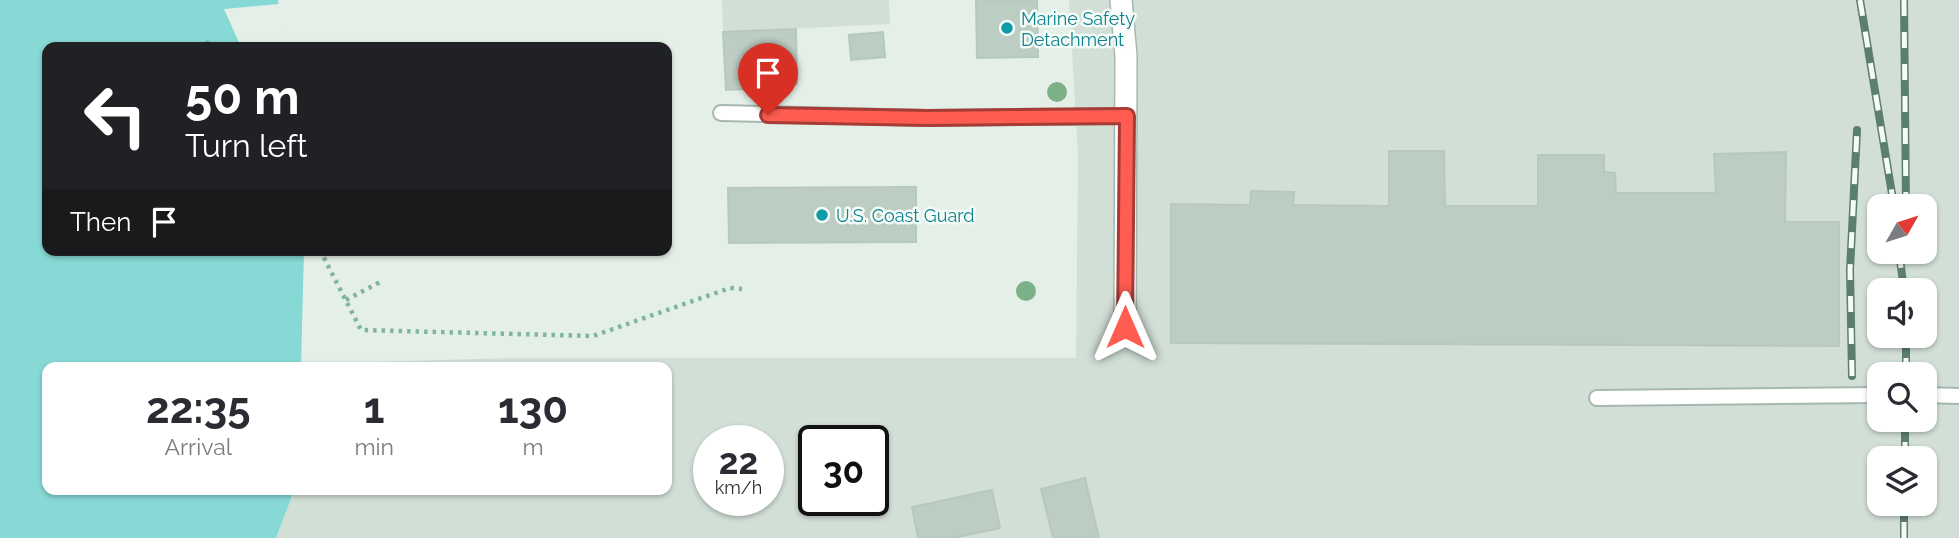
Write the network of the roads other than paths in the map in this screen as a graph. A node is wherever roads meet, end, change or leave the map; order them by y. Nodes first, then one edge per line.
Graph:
1 (1121, 0) edge
2 (721, 113) dead end
3 (1127, 116) junction
4 (1125, 327) dead end
5 (1867, 395) edge
6 (1937, 396) edge
7 (1959, 396) edge
8 (1597, 398) dead end

1 - 3 street
2 - 3 lane
3 - 4 street
5 - 8 lane
6 - 7 lane

